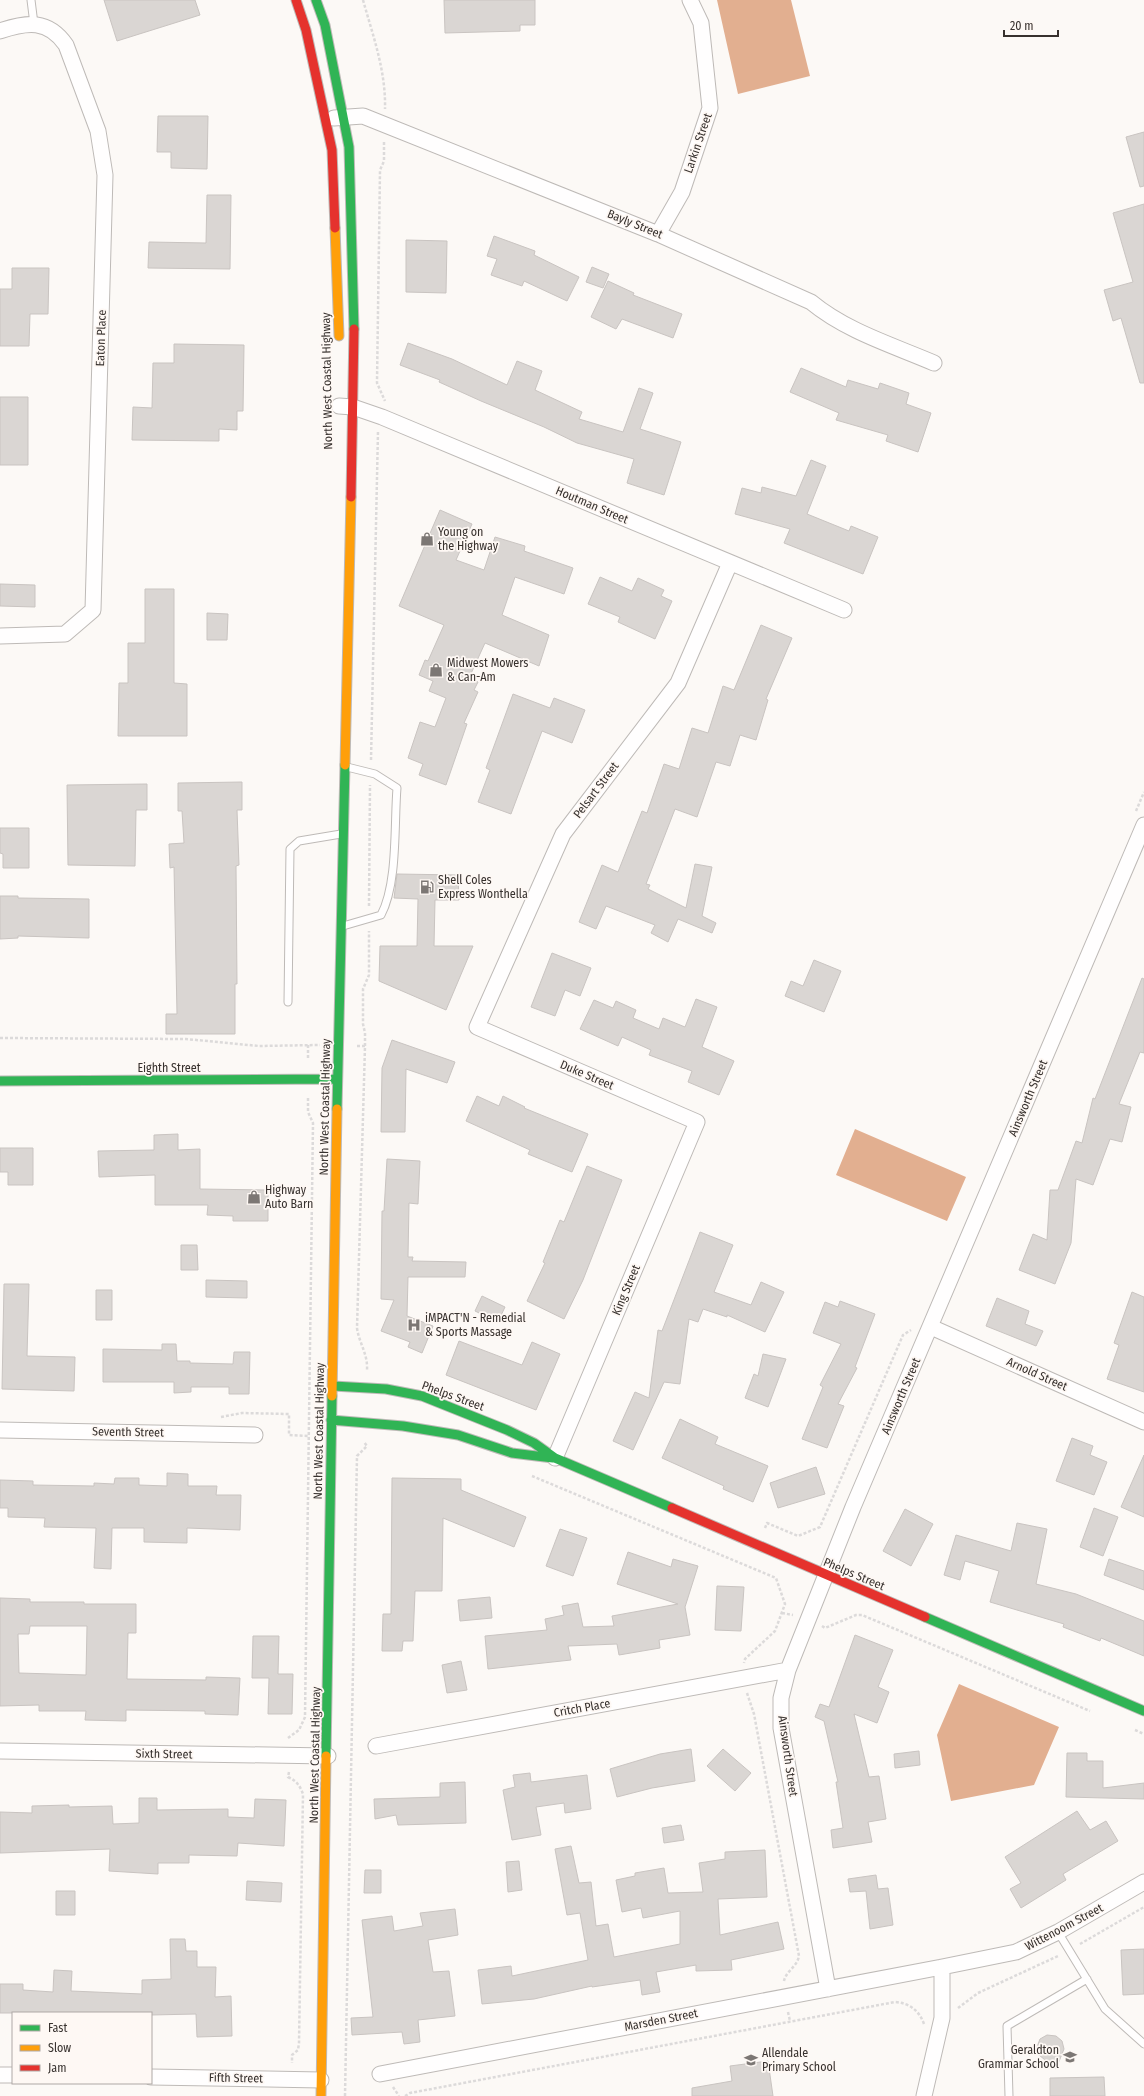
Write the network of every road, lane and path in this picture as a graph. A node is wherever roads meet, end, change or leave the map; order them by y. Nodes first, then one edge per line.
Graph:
1 (32, 0) edge
2 (296, 0) edge
3 (316, 0) edge
4 (363, 0) edge
5 (690, 0) edge
6 (34, 24) junction
7 (0, 31) edge
8 (385, 109) dead end
9 (344, 116) junction
10 (325, 119) junction
11 (384, 143) dead end
12 (658, 234) junction
13 (339, 344) dead end
14 (934, 363) dead end
15 (385, 404) dead end
16 (343, 406) junction
17 (377, 434) dead end
18 (341, 524) dead end
19 (730, 563) junction
20 (844, 610) dead end
21 (0, 636) edge
22 (371, 765) dead end
23 (345, 767) junction
24 (370, 796) dead end
25 (1144, 825) edge
26 (344, 834) junction
27 (369, 908) dead end
28 (341, 926) junction
29 (369, 937) dead end
30 (288, 1002) dead end
31 (477, 1027) joint
32 (0, 1038) edge
33 (308, 1045) dead end
34 (360, 1046) dead end
35 (365, 1046) junction
36 (337, 1079) junction
37 (0, 1081) edge
38 (308, 1112) dead end
39 (697, 1122) joint
40 (931, 1327) junction
41 (367, 1365) dead end
42 (333, 1386) junction
43 (331, 1420) junction
44 (1144, 1422) edge
45 (0, 1430) edge
46 (255, 1435) dead end
47 (361, 1438) dead end
48 (371, 1443) dead end
49 (367, 1446) junction
50 (555, 1458) junction
51 (530, 1475) dead end
52 (826, 1575) junction
53 (782, 1613) junction
54 (795, 1615) dead end
55 (822, 1626) dead end
56 (744, 1665) dead end
57 (788, 1670) junction
58 (748, 1699) dead end
59 (1144, 1710) edge
60 (1094, 1712) dead end
61 (1130, 1728) dead end
62 (1144, 1734) edge
63 (290, 1737) dead end
64 (376, 1746) dead end
65 (0, 1751) edge
66 (328, 1756) junction
67 (288, 1777) dead end
68 (1144, 1882) edge
69 (1144, 1907) edge
70 (1058, 1932) junction
71 (1069, 1950) junction
72 (942, 1967) junction
73 (1087, 1979) junction
74 (784, 1985) dead end
75 (828, 1989) junction
76 (955, 2010) dead end
77 (788, 2012) dead end
78 (918, 2013) junction
79 (925, 2013) dead end
80 (790, 2021) junction
81 (924, 2028) dead end
82 (1144, 2044) edge
83 (292, 2055) dead end
84 (380, 2074) dead end
85 (0, 2075) edge
86 (12, 2075) edge
87 (152, 2077) edge
88 (321, 2080) junction
89 (321, 2096) edge
90 (345, 2096) edge
91 (405, 2096) edge
92 (924, 2096) edge
93 (1009, 2096) edge

1 - 6 lane
2 - 10 main road, North West Coastal Highway
3 - 9 main road, North West Coastal Highway
4 - 8 path
5 - 12 street, Larkin Street
6 - 7 street, Eaton Place
6 - 21 street, Eaton Place
9 - 10 street, Bayly Street
9 - 12 street, Bayly Street
9 - 16 main road, North West Coastal Highway
10 - 13 main road, North West Coastal Highway
11 - 15 path
12 - 14 street, Bayly Street
16 - 19 street, Houtman Street
16 - 23 main road, North West Coastal Highway
17 - 22 path
18 - 23 main road, North West Coastal Highway
19 - 20 street, Houtman Street
19 - 31 street, Pelsart Street
23 - 26 main road, North West Coastal Highway
23 - 28 lane
24 - 27 path
25 - 40 street, Ainsworth Street
26 - 28 main road, North West Coastal Highway
26 - 30 lane
28 - 36 main road, North West Coastal Highway
29 - 35 path
31 - 39 street, Duke Street
32 - 33 path
34 - 35 path
35 - 41 path
36 - 37 main road, Eighth Street
36 - 42 main road, North West Coastal Highway
38 - 63 path
39 - 50 street, King Street
40 - 44 street, Arnold Street
40 - 52 street, Ainsworth Street
42 - 43 main road, North West Coastal Highway
42 - 50 main road, Phelps Street
43 - 50 main road, Phelps Street
43 - 66 main road, North West Coastal Highway
45 - 46 street, Seventh Street
47 - 49 path
48 - 49 path
49 - 90 path
50 - 52 main road, Phelps Street
51 - 53 path
52 - 57 street, Ainsworth Street
52 - 59 main road, Phelps Street
53 - 54 path
53 - 56 path
55 - 60 path
57 - 64 street, Critch Place
57 - 75 street, Ainsworth Street
58 - 74 path
61 - 62 path
65 - 66 street, Sixth Street
66 - 88 main road, North West Coastal Highway
67 - 83 path
68 - 70 street, Wittenoom Street
69 - 71 path
70 - 71 lane
70 - 72 street, Wittenoom Street
71 - 73 lane
71 - 76 path
72 - 75 street, Marsden Street
72 - 92 street
73 - 82 lane
73 - 93 lane
75 - 84 street, Marsden Street
77 - 80 path
78 - 79 path
78 - 80 path
78 - 81 path
80 - 91 path
85 - 86 street
87 - 88 street, Fifth Street
88 - 89 main road, North West Coastal Highway

